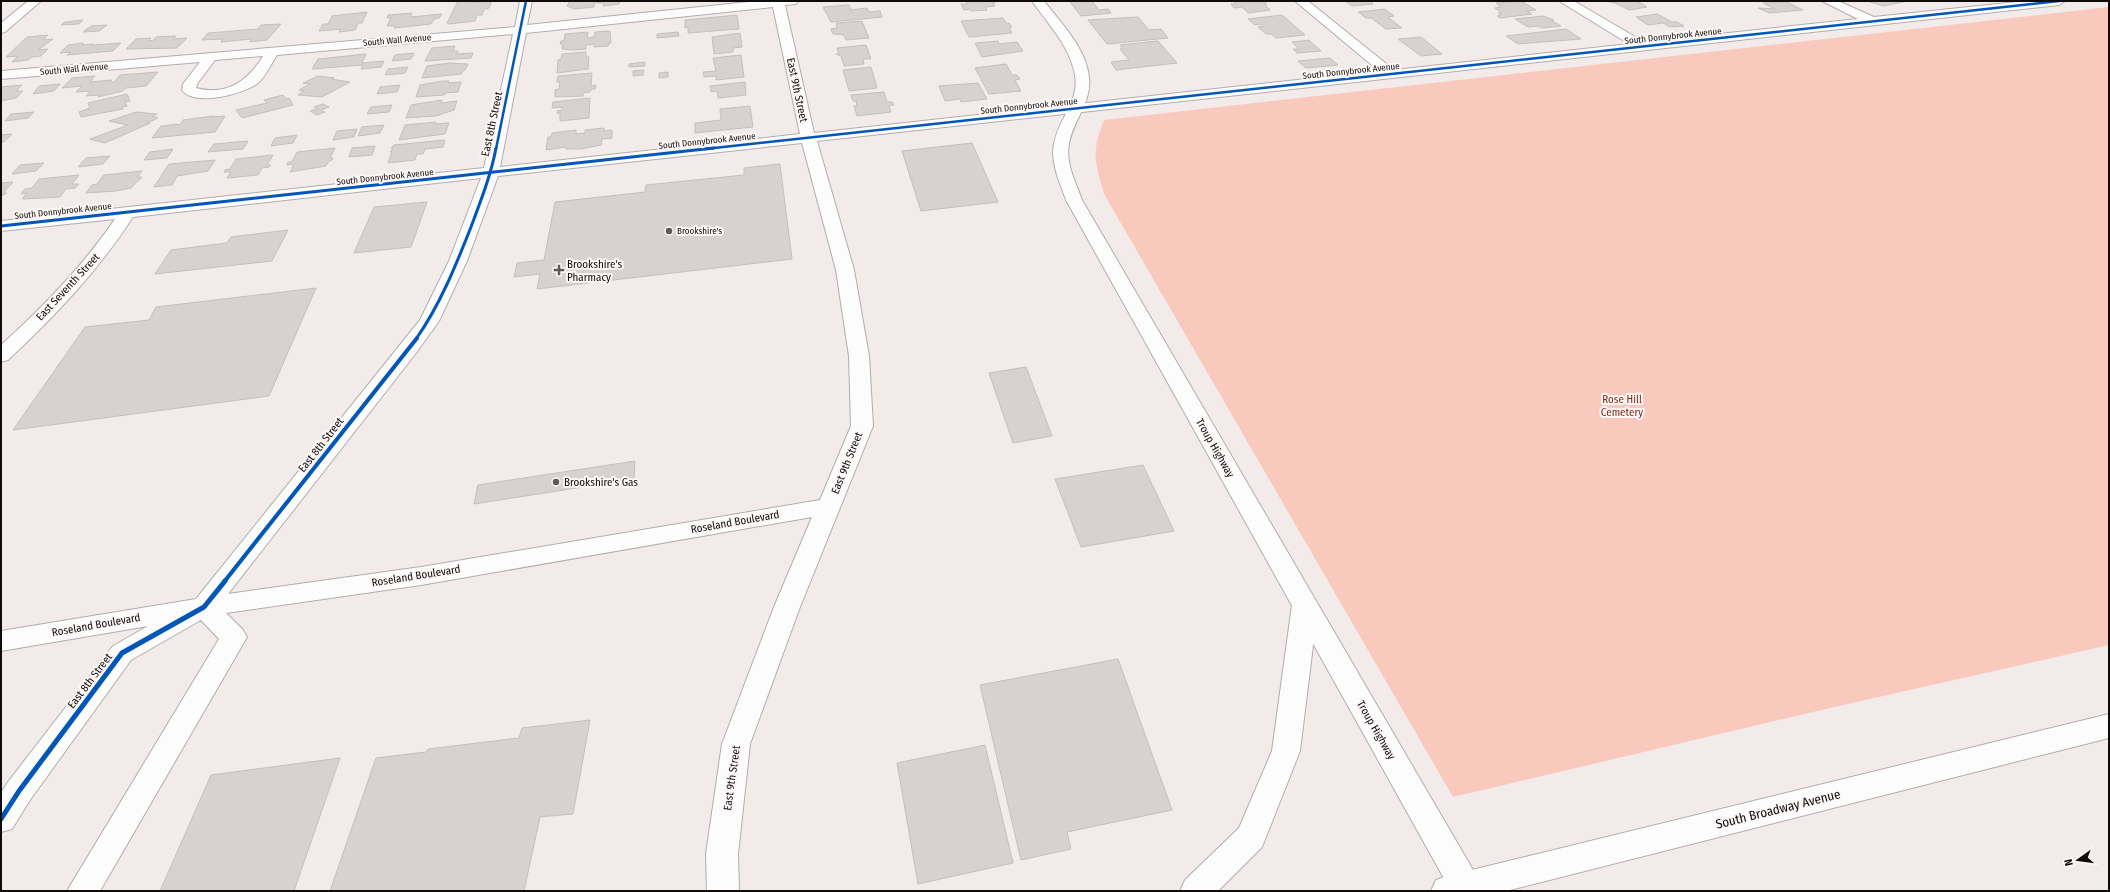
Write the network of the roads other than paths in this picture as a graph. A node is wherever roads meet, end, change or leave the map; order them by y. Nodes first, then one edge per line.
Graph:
1 (35, 1) edge
2 (526, 1) edge
3 (792, 1) edge
4 (1038, 1) edge
5 (1301, 1) edge
6 (1565, 1) edge
7 (1828, 1) edge
8 (2059, 1) edge
9 (778, 2) junction
10 (1873, 21) junction
11 (1, 29) edge
12 (520, 30) junction
13 (1643, 47) junction
14 (273, 51) junction
15 (211, 57) junction
16 (1, 75) edge
17 (1392, 75) junction
18 (1076, 109) junction
19 (808, 138) junction
20 (491, 174) junction
21 (128, 212) junction
22 (1, 226) edge
23 (1, 356) edge
24 (830, 506) junction
25 (1305, 606) junction
26 (204, 607) junction
27 (1, 641) edge
28 (2109, 726) edge
29 (1, 819) edge
30 (1456, 889) edge
31 (83, 891) edge
32 (723, 891) edge
33 (1196, 891) edge

1 - 11 street
2 - 12 street, East 8th Street
3 - 9 street, South Wall Avenue
4 - 18 street, Troup Highway
5 - 17 street
6 - 13 street
7 - 10 street
8 - 10 street, South Donnybrook Avenue
9 - 12 street, South Wall Avenue
9 - 19 street, East 9th Street
10 - 13 street, South Donnybrook Avenue
12 - 14 street, South Wall Avenue
12 - 20 street, East 8th Street
13 - 17 street, South Donnybrook Avenue
14 - 15 street, South Wall Avenue
14 - 15 street
15 - 16 street, South Wall Avenue
17 - 18 street, South Donnybrook Avenue
18 - 19 street, South Donnybrook Avenue
18 - 25 street, Troup Highway
19 - 20 street, South Donnybrook Avenue
19 - 24 street, East 9th Street
20 - 21 street, South Donnybrook Avenue
20 - 26 street, East 8th Street
21 - 22 street, South Donnybrook Avenue
21 - 23 street, East Seventh Street
24 - 26 street, Roseland Boulevard
24 - 32 street, East 9th Street
25 - 30 street, Troup Highway
25 - 33 street
26 - 27 street, Roseland Boulevard
26 - 29 street, East 8th Street
26 - 31 street
28 - 30 street, South Broadway Avenue

